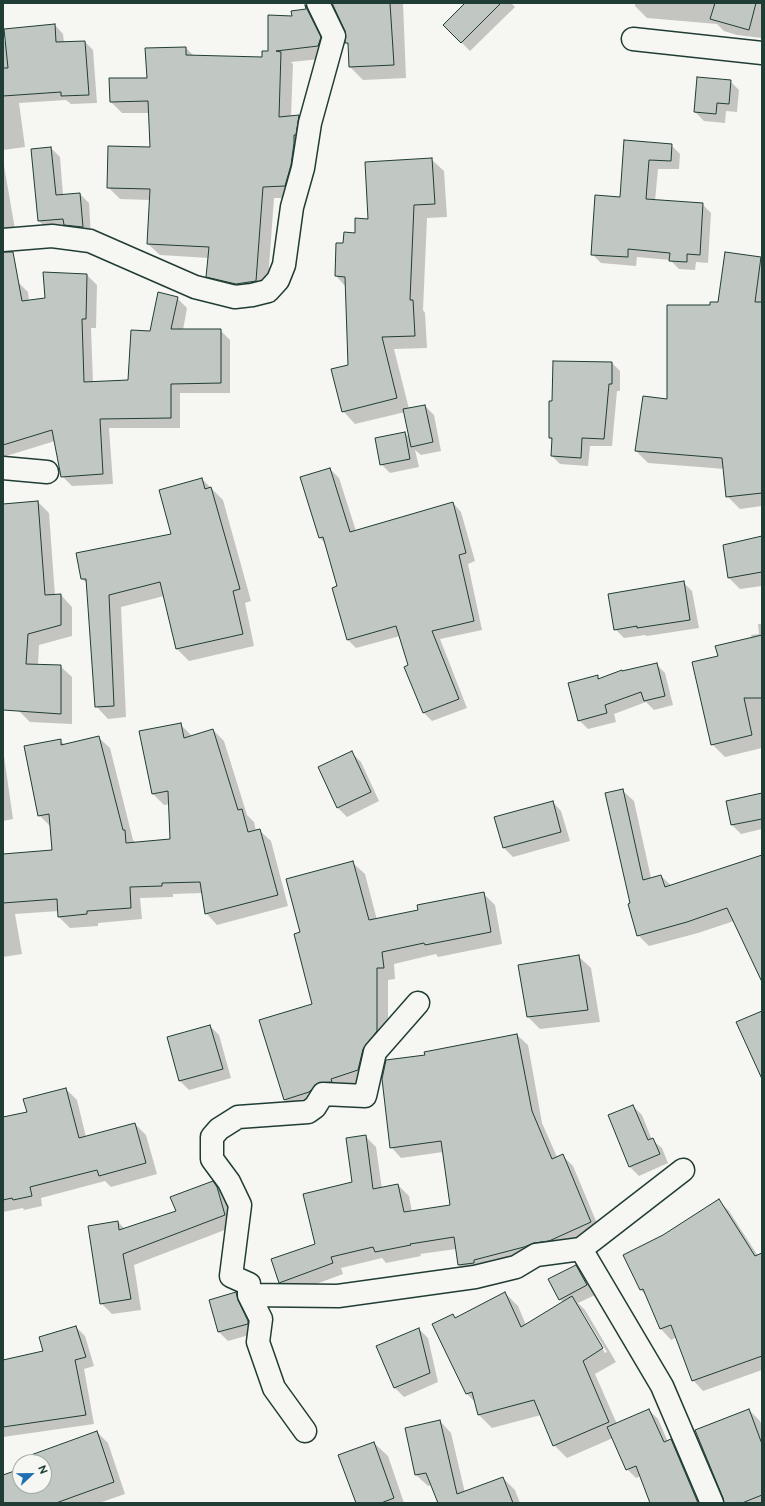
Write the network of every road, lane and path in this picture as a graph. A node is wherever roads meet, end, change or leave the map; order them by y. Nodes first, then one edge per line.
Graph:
1 (318, 3) edge
2 (632, 39) dead end
3 (762, 53) edge
4 (3, 240) edge
5 (3, 468) edge
6 (47, 472) dead end
7 (418, 1003) dead end
8 (683, 1170) dead end
9 (581, 1249) junction
10 (249, 1295) junction
11 (305, 1431) dead end
12 (712, 1503) edge

1 - 4 street
2 - 3 street
5 - 6 street
7 - 10 street
8 - 9 street
9 - 10 street
9 - 12 street
10 - 11 street

